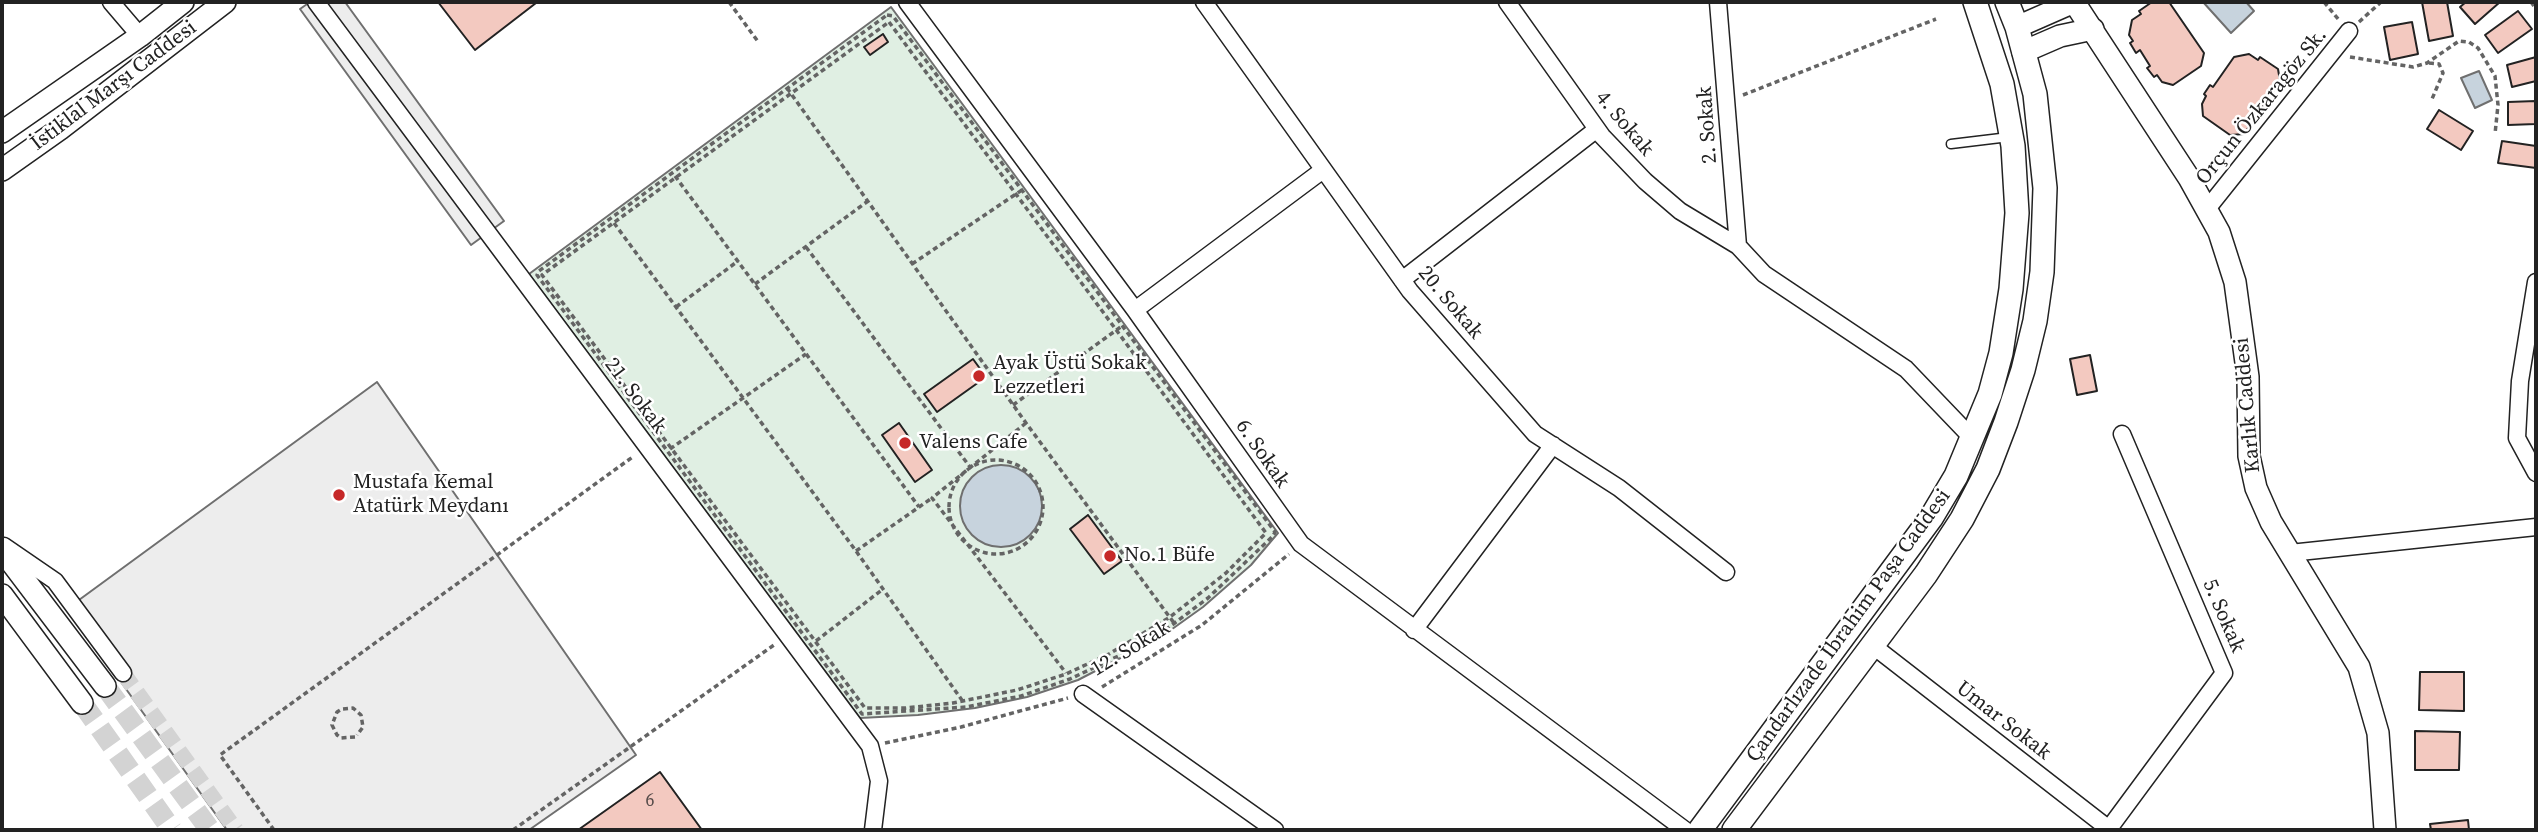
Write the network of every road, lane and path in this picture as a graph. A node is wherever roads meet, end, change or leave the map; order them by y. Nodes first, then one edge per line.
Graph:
1 (111, 2) edge
2 (183, 2) edge
3 (225, 2) edge
4 (316, 2) edge
5 (729, 2) edge
6 (907, 2) edge
7 (1204, 2) edge
8 (1507, 2) edge
9 (1718, 2) edge
10 (1975, 2) edge
11 (2007, 2) edge
12 (2074, 2) edge
13 (2323, 2) edge
14 (2381, 2) edge
15 (2531, 2) edge
16 (2536, 9) edge
17 (1936, 19) dead end
18 (2017, 27) junction
19 (2093, 29) junction
20 (2349, 31) junction
21 (140, 36) junction
22 (1989, 39) junction
23 (759, 43) dead end
24 (2023, 52) junction
25 (2331, 53) junction
26 (2427, 63) junction
27 (787, 88) junction
28 (791, 94) junction
29 (1742, 96) dead end
30 (2432, 99) dead end
31 (1597, 129) junction
32 (2, 132) edge
33 (2495, 134) dead end
34 (2012, 136) junction
35 (1951, 145) dead end
36 (2, 170) edge
37 (1323, 170) junction
38 (672, 173) junction
39 (676, 178) junction
40 (1022, 190) junction
41 (1016, 194) junction
42 (867, 201) junction
43 (2207, 209) junction
44 (613, 220) junction
45 (1738, 246) junction
46 (806, 247) junction
47 (737, 261) junction
48 (912, 264) junction
49 (1402, 280) junction
50 (755, 284) junction
51 (2536, 286) edge
52 (676, 307) junction
53 (1135, 310) junction
54 (2534, 314) edge
55 (1122, 326) junction
56 (1116, 330) junction
57 (806, 354) junction
58 (743, 397) junction
59 (1013, 405) junction
60 (1026, 423) junction
61 (2122, 434) dead end
62 (1973, 439) junction
63 (1553, 445) junction
64 (647, 447) junction
65 (669, 449) junction
66 (970, 467) junction
67 (2536, 473) edge
68 (932, 498) junction
69 (919, 507) junction
70 (2536, 527) edge
71 (961, 537) junction
72 (1301, 544) junction
73 (2, 545) edge
74 (2, 550) edge
75 (856, 551) junction
76 (2290, 553) junction
77 (1726, 572) dead end
78 (883, 589) junction
79 (2, 595) edge
80 (1170, 617) junction
81 (1174, 623) junction
82 (1414, 630) junction
83 (788, 636) junction
84 (813, 643) junction
85 (1872, 645) junction
86 (123, 673) tunnel mouth
87 (1066, 674) junction
88 (1070, 679) junction
89 (105, 686) tunnel mouth
90 (1083, 694) junction
91 (962, 702) junction
92 (82, 703) tunnel mouth
93 (966, 707) junction
94 (356, 736) joint
95 (870, 746) junction
96 (2108, 829) edge
97 (274, 830) edge
98 (513, 830) edge
99 (873, 830) edge
100 (1275, 830) edge
101 (1685, 830) edge
102 (1700, 830) edge
103 (1734, 830) edge
104 (2385, 830) edge
105 (2512, 830) edge
106 (2521, 830) edge
107 (2530, 830) edge

1 - 21 street
2 - 21 street, İstiklal Marşı Caddesi
3 - 36 street, İstiklal Marşı Caddesi
4 - 64 street, 21. Sokak
5 - 23 path
6 - 53 street, 6. Sokak
7 - 37 street, 20. Sokak
8 - 31 street, 4. Sokak
9 - 45 street, 2. Sokak
10 - 22 main road, Çandarlızade İbrahim Paşa Caddesi
11 - 18 main road, Çandarlızade İbrahim Paşa Caddesi
12 - 18 street
12 - 19 street, Karlık Caddesi
13 - 20 path
14 - 20 path
15 - 16 path
17 - 29 path
18 - 22 main road
18 - 24 main road, Çandarlızade İbrahim Paşa Caddesi
19 - 24 street
19 - 43 street, Karlık Caddesi
20 - 25 street, Orçun Özkaragöz Sk.
21 - 32 street, İstiklal Marşı Caddesi
22 - 34 main road, Çandarlızade İbrahim Paşa Caddesi
24 - 85 main road, Çandarlızade İbrahim Paşa Caddesi
25 - 26 path
25 - 43 street, Orçun Özkaragöz Sk.
26 - 30 path
26 - 33 path
27 - 28 path
27 - 38 path
27 - 40 path
28 - 39 path
28 - 41 path
28 - 42 path
31 - 45 street, 4. Sokak
31 - 49 street
34 - 35 lane
34 - 62 main road, Çandarlızade İbrahim Paşa Caddesi
37 - 49 street, 20. Sokak
37 - 53 street
38 - 39 path
38 - 44 path
39 - 44 path
39 - 47 path
40 - 41 path
40 - 55 path
41 - 48 path
41 - 56 path
42 - 46 path
42 - 48 path
43 - 76 street, Karlık Caddesi
44 - 52 path
44 - 65 path
45 - 62 street, 4. Sokak
46 - 50 path
46 - 66 path
47 - 50 path
47 - 52 path
48 - 59 path
49 - 63 street, 20. Sokak
50 - 57 path
51 - 54 street
52 - 58 path
53 - 72 street, 6. Sokak
54 - 67 street
55 - 56 path
55 - 81 path
56 - 59 path
56 - 80 path
57 - 58 path
57 - 69 path
58 - 65 path
58 - 75 path
59 - 60 path
60 - 66 path
60 - 80 path
61 - 96 street, 5. Sokak
62 - 102 main road, Çandarlızade İbrahim Paşa Caddesi
63 - 77 street, 20. Sokak
63 - 82 street
64 - 83 street, 21. Sokak
64 - 97 path
65 - 84 path
66 - 68 path
66 - 71 path
66 - 71 path
68 - 69 path
68 - 71 path
69 - 75 path
70 - 76 street
71 - 87 path
72 - 82 street, 6. Sokak
72 - 90 path, 12. Sokak
73 - 86 street
74 - 89 street
75 - 78 path
76 - 104 street, Karlık Caddesi
78 - 84 path
78 - 91 path
79 - 92 street
80 - 81 path
80 - 87 path
81 - 88 path
82 - 101 street, 6. Sokak
83 - 95 street, 21. Sokak
83 - 98 path
84 - 91 path
84 - 93 path
85 - 96 street, Umar Sokak
85 - 103 main road, Çandarlızade İbrahim Paşa Caddesi
87 - 88 path
87 - 91 path
88 - 93 path
90 - 95 path, 12. Sokak
90 - 100 street
91 - 93 path
94 - 94 path
95 - 99 street, 21. Sokak
105 - 106 path
106 - 107 path

